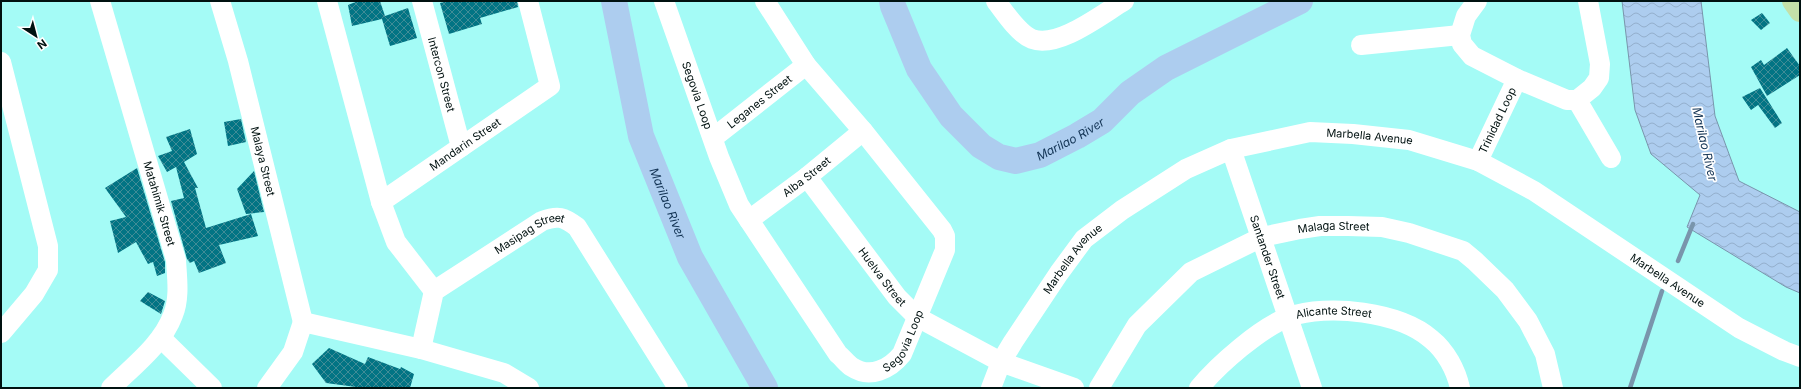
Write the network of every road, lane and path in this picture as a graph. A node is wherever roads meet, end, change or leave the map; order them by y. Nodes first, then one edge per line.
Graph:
1 (100, 1) edge
2 (220, 1) edge
3 (327, 1) edge
4 (422, 1) edge
5 (528, 1) edge
6 (664, 1) edge
7 (765, 1) edge
8 (996, 1) edge
9 (1124, 1) edge
10 (1477, 1) edge
11 (1588, 1) edge
12 (1793, 1) edge
13 (1800, 11) edge
14 (1460, 35) junction
15 (1361, 45) dead end
16 (1, 62) edge
17 (806, 65) junction
18 (1517, 79) junction
19 (1577, 100) junction
20 (863, 131) junction
21 (713, 138) junction
22 (461, 147) junction
23 (1231, 149) junction
24 (1611, 158) dead end
25 (1478, 161) junction
26 (807, 177) junction
27 (381, 202) junction
28 (749, 220) junction
29 (1262, 237) junction
30 (434, 291) junction
31 (917, 317) junction
32 (1289, 317) junction
33 (303, 322) junction
34 (1, 333) edge
35 (161, 338) junction
36 (421, 349) junction
37 (1800, 357) edge
38 (1001, 362) junction
39 (111, 388) edge
40 (212, 388) edge
41 (267, 388) edge
42 (529, 388) edge
43 (678, 388) edge
44 (991, 388) edge
45 (1074, 388) edge
46 (1099, 388) edge
47 (1199, 388) edge
48 (1312, 388) edge
49 (1460, 388) edge
50 (1553, 388) edge

1 - 35 street, Matahimik Street
2 - 33 street, Malaya Street
3 - 27 street
4 - 22 street, Intercon Street
5 - 22 street, Mandarin Street
6 - 21 street, Segovia Loop
7 - 17 street, Segovia Loop
8 - 9 street
10 - 14 street
11 - 19 street
12 - 13 main road
14 - 15 street
14 - 18 street, Trinidad Loop
16 - 34 street
17 - 20 street, Segovia Loop
17 - 21 street, Leganes Street
18 - 19 street, Trinidad Loop
18 - 25 street, Trinidad Loop
19 - 24 street
20 - 26 street, Alba Street
20 - 31 street, Segovia Loop
21 - 28 street, Segovia Loop
22 - 27 street, Mandarin Street
23 - 25 street, Marbella Avenue
23 - 29 street, Santander Street
23 - 38 street, Marbella Avenue
25 - 37 street, Marbella Avenue
26 - 28 street, Alba Street
26 - 31 street, Huelva Street
27 - 30 street
28 - 31 street, Segovia Loop
29 - 32 street, Santander Street
29 - 46 street, Malaga Street
29 - 50 street, Malaga Street
30 - 36 street
30 - 43 street, Masipag Street
31 - 38 street, Huelva Street
32 - 47 street, Alicante Street
32 - 48 street, Santander Street
32 - 49 street, Alicante Street
33 - 36 street
33 - 41 street
35 - 39 street, Matahimik Street
35 - 40 street
36 - 42 street
38 - 44 street, Marbella Avenue
38 - 45 street, Huelva Street

